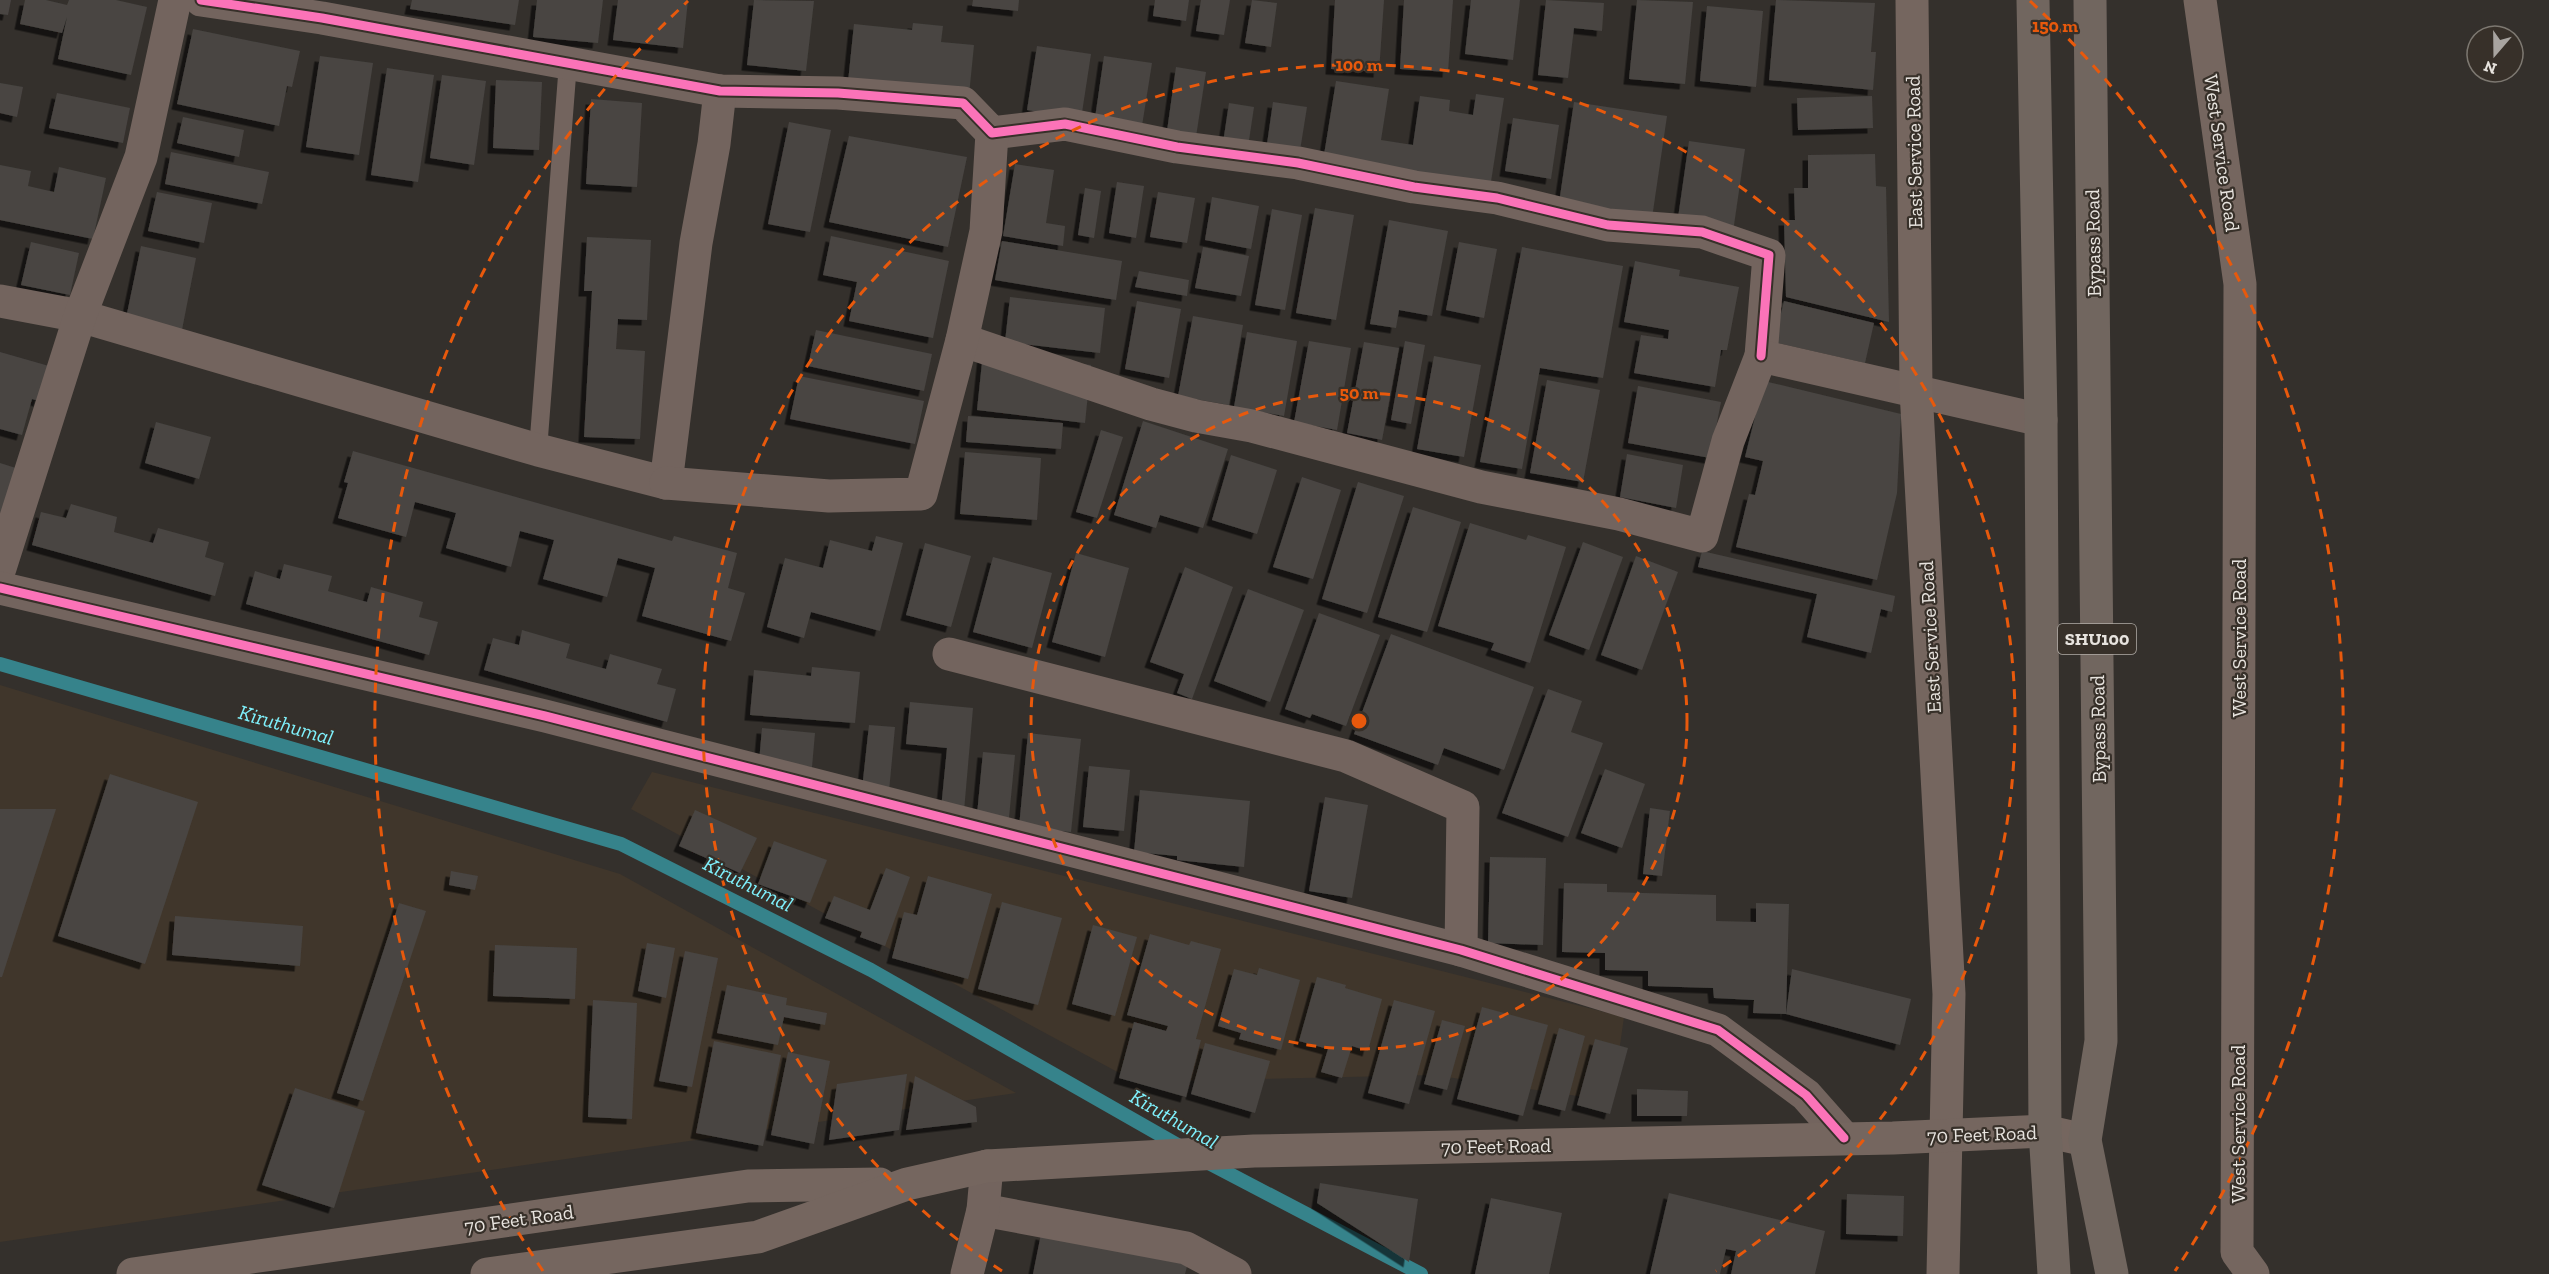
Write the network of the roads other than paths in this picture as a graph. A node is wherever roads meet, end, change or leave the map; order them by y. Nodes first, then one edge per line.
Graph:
1 (175, 0) edge
2 (201, 0) edge
3 (1912, 0) edge
4 (2033, 0) edge
5 (2090, 0) edge
6 (2200, 0) edge
7 (568, 63) junction
8 (720, 91) junction
9 (992, 133) junction
10 (0, 301) edge
11 (80, 316) junction
12 (962, 339) junction
13 (1761, 356) junction
14 (1916, 390) junction
15 (2041, 420) junction
16 (538, 450) junction
17 (666, 483) junction
18 (0, 568) edge
19 (0, 588) edge
20 (949, 654) dead end
21 (1461, 950) junction
22 (2045, 1131) junction
23 (1948, 1134) junction
24 (1844, 1138) junction
25 (2085, 1140) junction
26 (987, 1166) junction
27 (907, 1184) junction
28 (983, 1210) junction
29 (132, 1274) edge
30 (487, 1274) edge
31 (968, 1274) edge
32 (1235, 1274) edge
33 (1943, 1274) edge
34 (2054, 1274) edge
35 (2112, 1274) edge
36 (2253, 1274) edge

1 - 11 street
2 - 7 street
3 - 14 street, East Service Road
4 - 15 main road, SHU100
5 - 25 main road, Bypass Road / SHU100
6 - 36 street, West Service Road
7 - 8 street
7 - 16 lane
8 - 9 street
8 - 17 street
9 - 12 street
9 - 13 street
10 - 11 street
11 - 16 street
11 - 18 street
12 - 13 street
12 - 17 street
13 - 14 street
14 - 15 street
14 - 23 street, East Service Road
15 - 22 main road, SHU100
16 - 17 street
19 - 21 street
20 - 21 street
21 - 24 street
22 - 23 street, 70 Feet Road
22 - 25 street, 70 Feet Road
22 - 34 main road, SHU100
23 - 24 street, 70 Feet Road
23 - 33 street, East Service Road
24 - 26 street, 70 Feet Road
25 - 35 main road, Bypass Road / SHU100
26 - 27 street, 70 Feet Road
26 - 28 street
27 - 29 street, 70 Feet Road
27 - 30 street, 70 Feet Road
28 - 31 street
28 - 32 street

